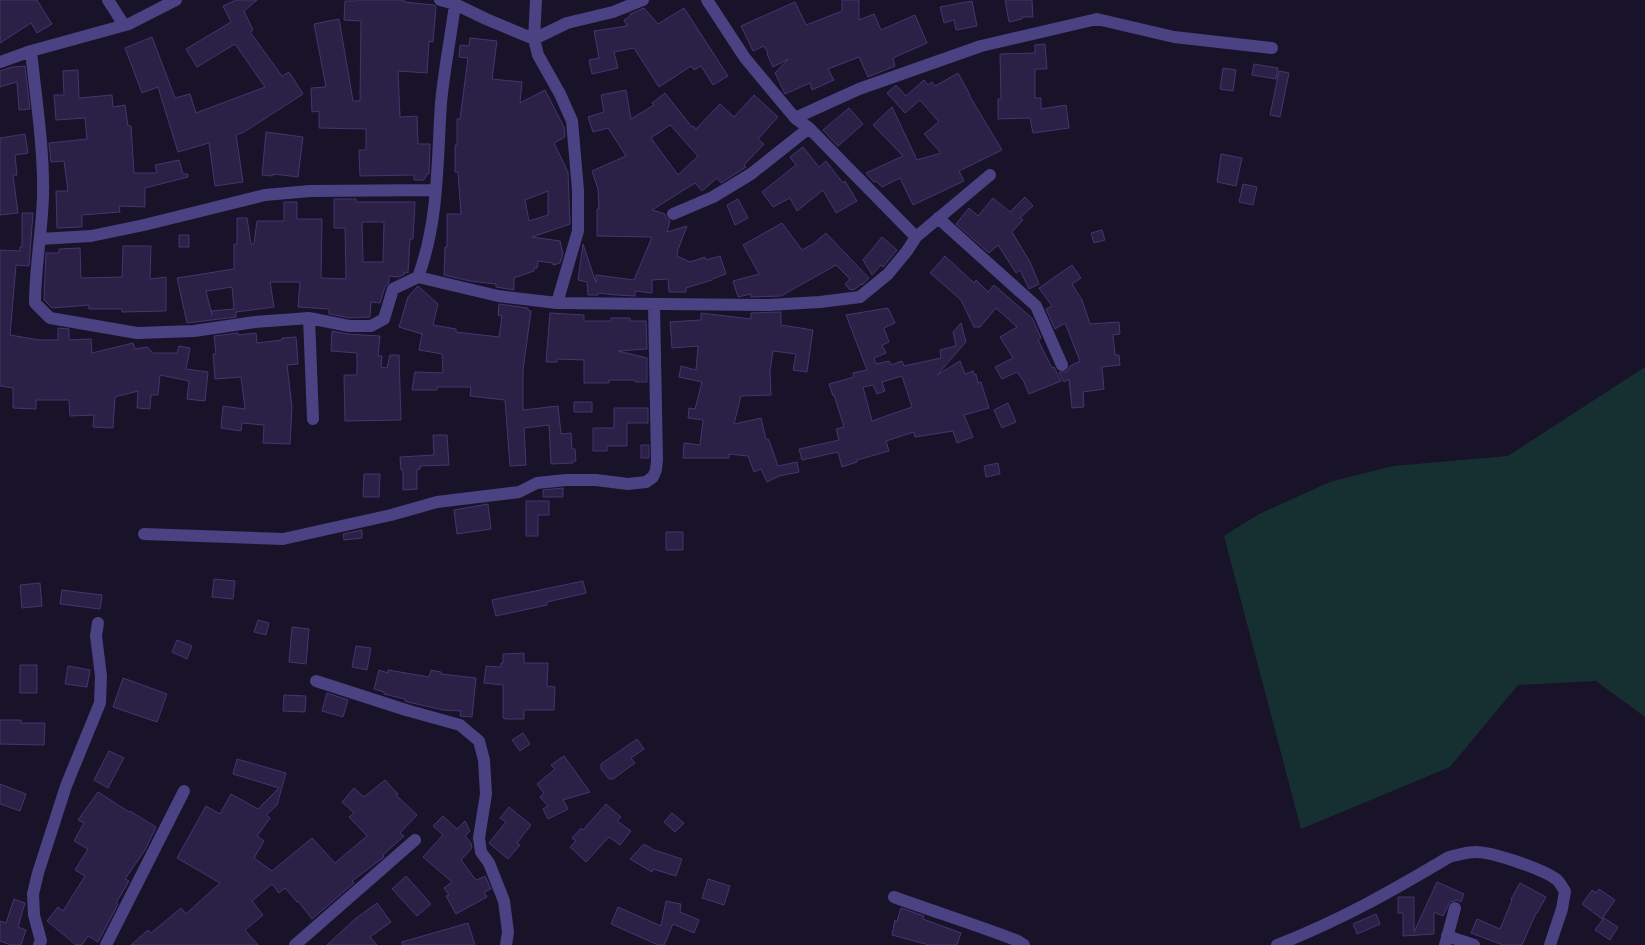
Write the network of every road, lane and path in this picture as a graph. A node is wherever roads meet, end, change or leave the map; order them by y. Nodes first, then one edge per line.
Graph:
1 (108, 0) edge
2 (176, 0) edge
3 (440, 0) edge
4 (536, 0) edge
5 (644, 0) edge
6 (708, 0) edge
7 (455, 4) junction
8 (124, 25) junction
9 (534, 38) junction
10 (1272, 48) dead end
11 (31, 51) junction
12 (0, 62) edge
13 (794, 118) junction
14 (809, 128) junction
15 (990, 175) dead end
16 (436, 190) junction
17 (674, 214) dead end
18 (938, 218) junction
19 (916, 237) junction
20 (40, 238) junction
21 (418, 277) junction
22 (557, 303) junction
23 (654, 305) junction
24 (309, 318) junction
25 (1062, 365) dead end
26 (313, 419) dead end
27 (144, 534) dead end
28 (98, 624) dead end
29 (316, 681) dead end
30 (184, 791) dead end
31 (415, 840) dead end
32 (894, 896) dead end
33 (1455, 908) dead end
34 (1446, 940) edge
35 (43, 944) edge
36 (106, 945) edge
37 (295, 945) edge
38 (506, 945) edge
39 (1024, 945) edge
40 (1277, 945) edge
41 (1474, 945) edge
42 (1550, 945) edge

1 - 8 street
2 - 8 street
3 - 7 street
4 - 9 street
5 - 9 street
6 - 13 street
7 - 9 street
7 - 16 street
8 - 11 street
9 - 22 street
10 - 13 street
11 - 12 street
11 - 20 street
13 - 14 street
14 - 17 street
14 - 19 street
15 - 18 street
16 - 20 street
16 - 21 street
18 - 19 street
18 - 25 street
19 - 23 street
20 - 24 street
21 - 22 street
21 - 24 street
22 - 23 street
23 - 27 street
24 - 26 street
28 - 35 street
29 - 38 street
30 - 36 street
31 - 37 street
32 - 39 street
33 - 34 street
34 - 41 street
40 - 42 street

